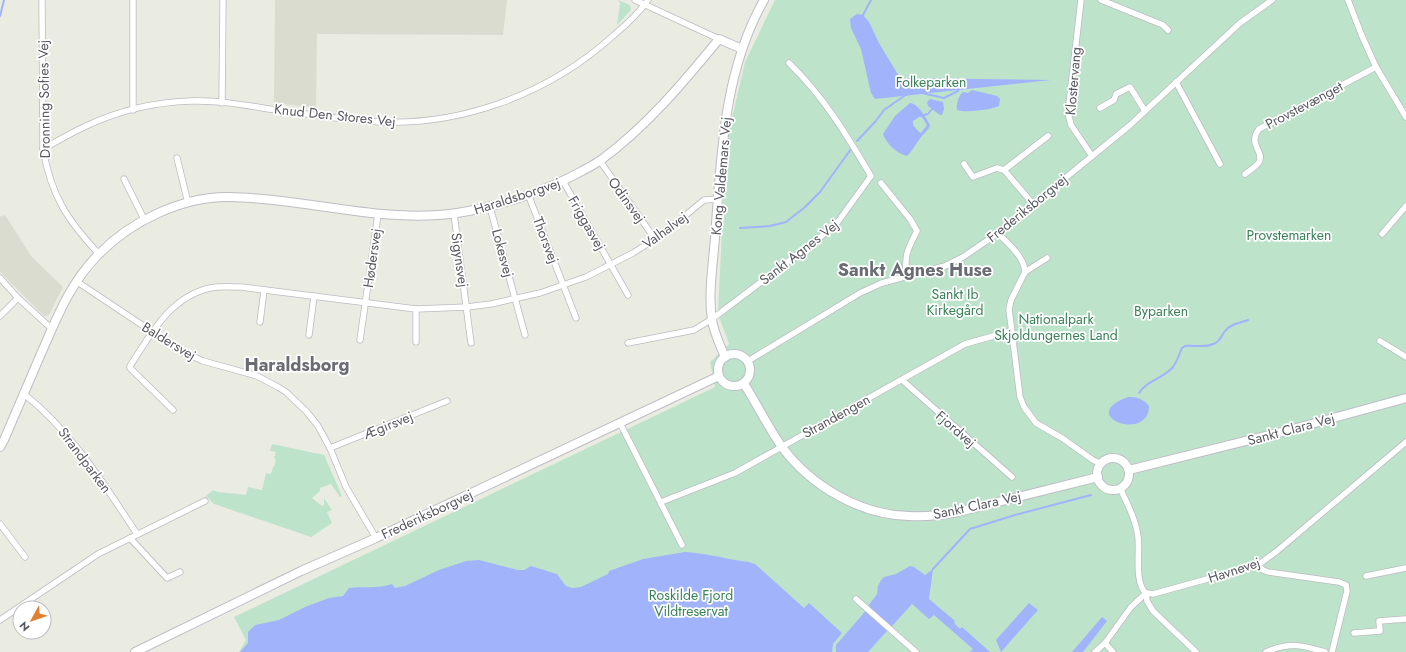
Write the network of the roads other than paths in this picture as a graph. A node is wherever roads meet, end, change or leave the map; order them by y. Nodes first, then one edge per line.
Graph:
1 (42, 0) edge
2 (133, 0) edge
3 (223, 0) edge
4 (635, 0) edge
5 (764, 0) edge
6 (1081, 0) edge
7 (1101, 0) edge
8 (1272, 0) edge
9 (1348, 0) edge
10 (647, 2) edge
11 (1168, 30) dead end
12 (719, 39) junction
13 (742, 49) junction
14 (789, 63) dead end
15 (1376, 67) junction
16 (1176, 82) junction
17 (222, 103) junction
18 (1100, 108) dead end
19 (132, 110) junction
20 (1145, 111) junction
21 (1406, 117) edge
22 (1048, 136) dead end
23 (43, 149) junction
24 (1092, 156) junction
25 (178, 158) dead end
26 (600, 161) junction
27 (964, 164) dead end
28 (1220, 164) dead end
29 (1004, 170) junction
30 (1245, 174) dead end
31 (124, 179) dead end
32 (563, 181) junction
33 (882, 183) dead end
34 (528, 194) junction
35 (718, 199) junction
36 (188, 203) junction
37 (1033, 204) junction
38 (1406, 206) edge
39 (490, 207) junction
40 (378, 214) junction
41 (454, 214) junction
42 (144, 219) junction
43 (998, 233) junction
44 (1382, 234) dead end
45 (655, 238) junction
46 (98, 254) junction
47 (1047, 258) dead end
48 (611, 265) junction
49 (1025, 272) junction
50 (906, 276) junction
51 (0, 278) edge
52 (76, 281) junction
53 (564, 286) junction
54 (264, 290) junction
55 (628, 295) dead end
56 (314, 296) junction
57 (18, 298) junction
58 (516, 299) junction
59 (366, 303) junction
60 (467, 307) junction
61 (416, 309) junction
62 (0, 316) edge
63 (576, 318) dead end
64 (712, 319) junction
65 (260, 322) dead end
66 (52, 329) junction
67 (1011, 331) junction
68 (152, 332) junction
69 (309, 334) dead end
70 (525, 335) dead end
71 (360, 340) dead end
72 (1380, 341) dead end
73 (416, 342) dead end
74 (471, 343) dead end
75 (628, 343) dead end
76 (1405, 356) edge
77 (725, 357) junction
78 (748, 361) junction
79 (719, 376) junction
80 (902, 380) junction
81 (744, 384) junction
82 (24, 394) junction
83 (1406, 398) edge
84 (447, 401) dead end
85 (173, 410) dead end
86 (620, 423) junction
87 (1406, 442) edge
88 (782, 447) junction
89 (0, 448) edge
90 (330, 448) junction
91 (1101, 464) junction
92 (1129, 470) junction
93 (1012, 476) dead end
94 (1098, 477) junction
95 (1120, 488) junction
96 (205, 501) dead end
97 (661, 502) junction
98 (0, 524) edge
99 (137, 534) junction
100 (130, 538) junction
101 (376, 538) junction
102 (682, 545) dead end
103 (25, 557) dead end
104 (1258, 565) junction
105 (1406, 568) edge
106 (180, 572) dead end
107 (1366, 576) dead end
108 (1146, 593) junction
109 (856, 599) dead end
110 (1406, 619) edge
111 (0, 620) edge
112 (1354, 633) dead end
113 (1105, 643) junction
114 (135, 652) edge
115 (916, 652) edge
116 (1096, 652) edge
117 (1113, 652) edge
118 (1196, 652) edge
119 (1266, 652) edge
120 (1325, 652) edge
121 (1332, 652) edge

1 - 23 street, Dronning Sofies Vej
2 - 19 street
3 - 17 street
4 - 10 street
5 - 13 street, Kong Valdemars Vej
6 - 24 street, Klostervang
7 - 11 street
8 - 16 street, Frederiksborgvej
9 - 15 street
10 - 12 street
10 - 17 street, Knud Den Stores Vej
12 - 13 street
12 - 26 street, Haraldsborgvej
13 - 35 street, Kong Valdemars Vej
14 - 64 street, Sankt Agnes Vej
15 - 21 street
15 - 30 street, Provstevænget
16 - 20 street, Frederiksborgvej
16 - 28 street
17 - 19 street, Knud Den Stores Vej
18 - 20 street
19 - 23 street, Knud Den Stores Vej
20 - 24 street, Frederiksborgvej
22 - 29 street
23 - 46 street, Dronning Sofies Vej
24 - 37 street, Frederiksborgvej
25 - 36 street
26 - 32 street, Haraldsborgvej
26 - 45 street, Odinsvej
27 - 29 street
29 - 37 street
31 - 42 street
32 - 34 street, Haraldsborgvej
32 - 48 street, Friggasvej
33 - 50 street
34 - 39 street, Haraldsborgvej
34 - 53 street, Thorsvej
35 - 45 street, Valhalvej
35 - 64 street, Kong Valdemars Vej
36 - 40 street, Haraldsborgvej
36 - 42 street, Haraldsborgvej
37 - 43 street, Frederiksborgvej
38 - 44 street
39 - 41 street, Haraldsborgvej
39 - 58 street, Lokesvej
40 - 41 street, Haraldsborgvej
40 - 59 street, Hødersvej
41 - 60 street, Sigynsvej
42 - 46 street, Haraldsborgvej
43 - 49 street
43 - 50 street, Frederiksborgvej
45 - 48 street, Valhalvej
46 - 52 street, Haraldsborgvej
47 - 49 street
48 - 53 street, Valhalvej
48 - 55 street
49 - 67 street
50 - 78 street, Frederiksborgvej
51 - 57 street
52 - 66 street, Haraldsborgvej
52 - 68 street, Baldersvej
53 - 58 street, Valhalvej
53 - 63 street
54 - 56 street, Valhalvej
54 - 65 street
54 - 68 street, Valhalvej
56 - 59 street, Valhalvej
56 - 69 street
57 - 62 street
57 - 66 street
58 - 60 street, Valhalvej
58 - 70 street
59 - 61 street, Valhalvej
59 - 71 street
60 - 61 street, Valhalvej
60 - 74 street
61 - 73 street
64 - 75 street, Sankt Agnes Vej
64 - 77 street, Kong Valdemars Vej
66 - 82 street, Haraldsborgvej
67 - 80 street, Strandengen
67 - 91 street
68 - 85 street, Valhalvej
68 - 90 street, Baldersvej
72 - 76 street
77 - 78 street
77 - 79 street
78 - 81 street
79 - 81 street
79 - 86 street, Frederiksborgvej
80 - 88 street, Strandengen
80 - 93 street, Fjordvej
81 - 88 street, Sankt Clara Vej
82 - 89 street, Haraldsborgvej
82 - 99 street, Strandparken
83 - 92 street, Sankt Clara Vej
84 - 90 street, Ægirsvej
86 - 97 street
86 - 101 street, Frederiksborgvej
87 - 104 street, Havnevej
88 - 94 street, Sankt Clara Vej
88 - 97 street, Strandengen
90 - 101 street, Baldersvej
91 - 92 street
91 - 94 street
92 - 95 street
94 - 95 street
95 - 108 street
96 - 99 street
97 - 102 street
98 - 103 street
99 - 100 street
100 - 106 street
100 - 111 street
101 - 114 street, Frederiksborgvej
104 - 108 street, Havnevej
104 - 121 street
105 - 107 street
108 - 113 street
108 - 118 street
109 - 115 street
110 - 112 street
113 - 116 street
113 - 117 street
119 - 120 street

